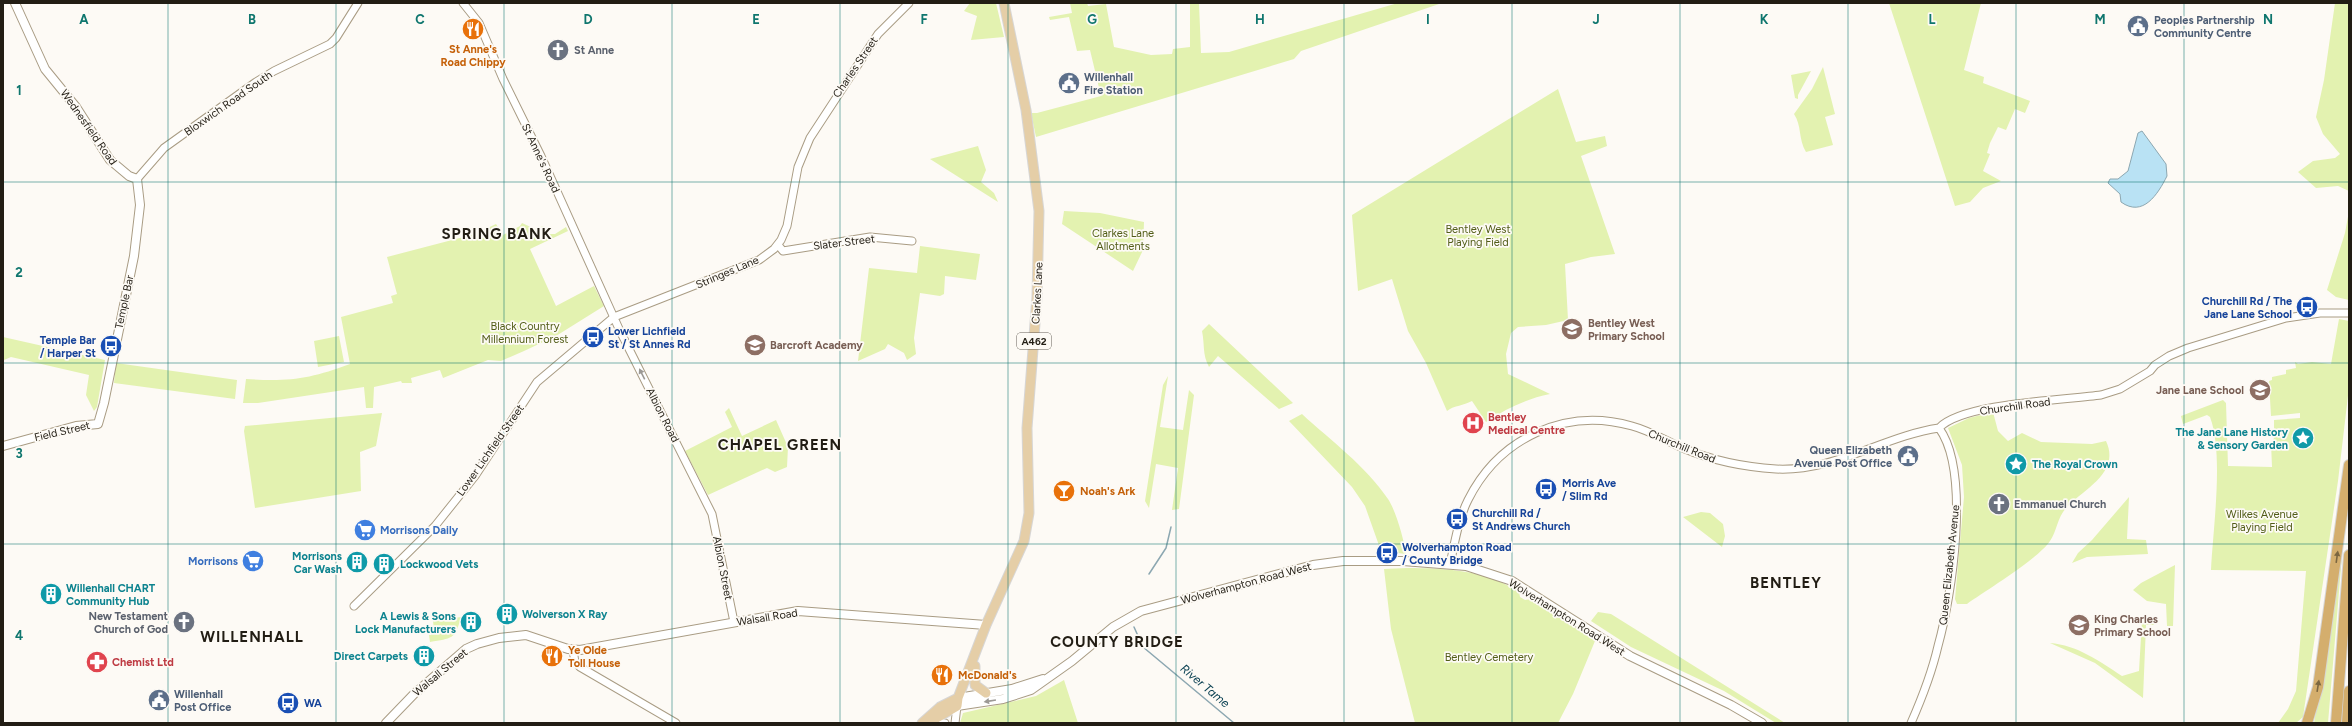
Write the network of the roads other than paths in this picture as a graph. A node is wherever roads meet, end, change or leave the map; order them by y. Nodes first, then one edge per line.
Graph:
1 (15, 3) edge
2 (358, 3) edge
3 (463, 3) edge
4 (909, 3) edge
5 (1004, 3) edge
6 (810, 138) joint
7 (137, 179) junction
8 (912, 241) dead end
9 (778, 245) junction
10 (2348, 313) edge
11 (614, 317) junction
12 (98, 424) joint
13 (1939, 428) junction
14 (3, 446) edge
15 (2349, 465) edge
16 (712, 514) joint
17 (2349, 555) edge
18 (1450, 564) junction
19 (354, 606) dead end
20 (734, 622) junction
21 (986, 625) junction
22 (573, 650) junction
23 (976, 655) junction
24 (1049, 677) junction
25 (2349, 692) edge
26 (986, 693) junction
27 (958, 702) junction
28 (386, 723) edge
29 (676, 723) edge
30 (922, 723) edge
31 (928, 723) edge
32 (945, 723) edge
33 (955, 723) edge
34 (1762, 723) edge
35 (1911, 723) edge
36 (2307, 723) edge
37 (2336, 723) edge
38 (2347, 723) edge

1 - 7 main road, Wednesfield Road
2 - 7 street, Bloxwich Road South
3 - 11 street, St Anne's Road
4 - 6 street, Charles Street
5 - 21 main road, Clarkes Lane / A462
6 - 9 street, Stringes Lane
7 - 12 main road, Temple Bar
8 - 9 street, Slater Street
9 - 11 street, Stringes Lane
10 - 13 street, Churchill Road
16 -> 11 street, Albion Road
11 - 19 street, Lower Lichfield Street
12 - 14 main road, Field Street
13 - 18 street, Churchill Road
13 - 35 street, Queen Elizabeth Avenue
36 -> 15 highway
16 - 20 street, Albion Street
17 - 37 highway
18 - 24 main road, Wolverhampton Road West
18 - 34 main road, Wolverhampton Road West
20 - 21 main road, Walsall Road
20 - 22 main road, Walsall Road
21 - 23 main road, A462
22 - 28 main road, Walsall Street
22 - 29 street
23 - 26 main road, A462
23 - 27 main road, A462
24 - 26 main road, Wolverhampton Road West
24 -> 27 main road, Wolverhampton Road West
25 - 38 highway
26 - 27 main road, Wolverhampton Road West
27 - 30 main road
27 - 31 main road
27 - 33 street
31 - 32 street

